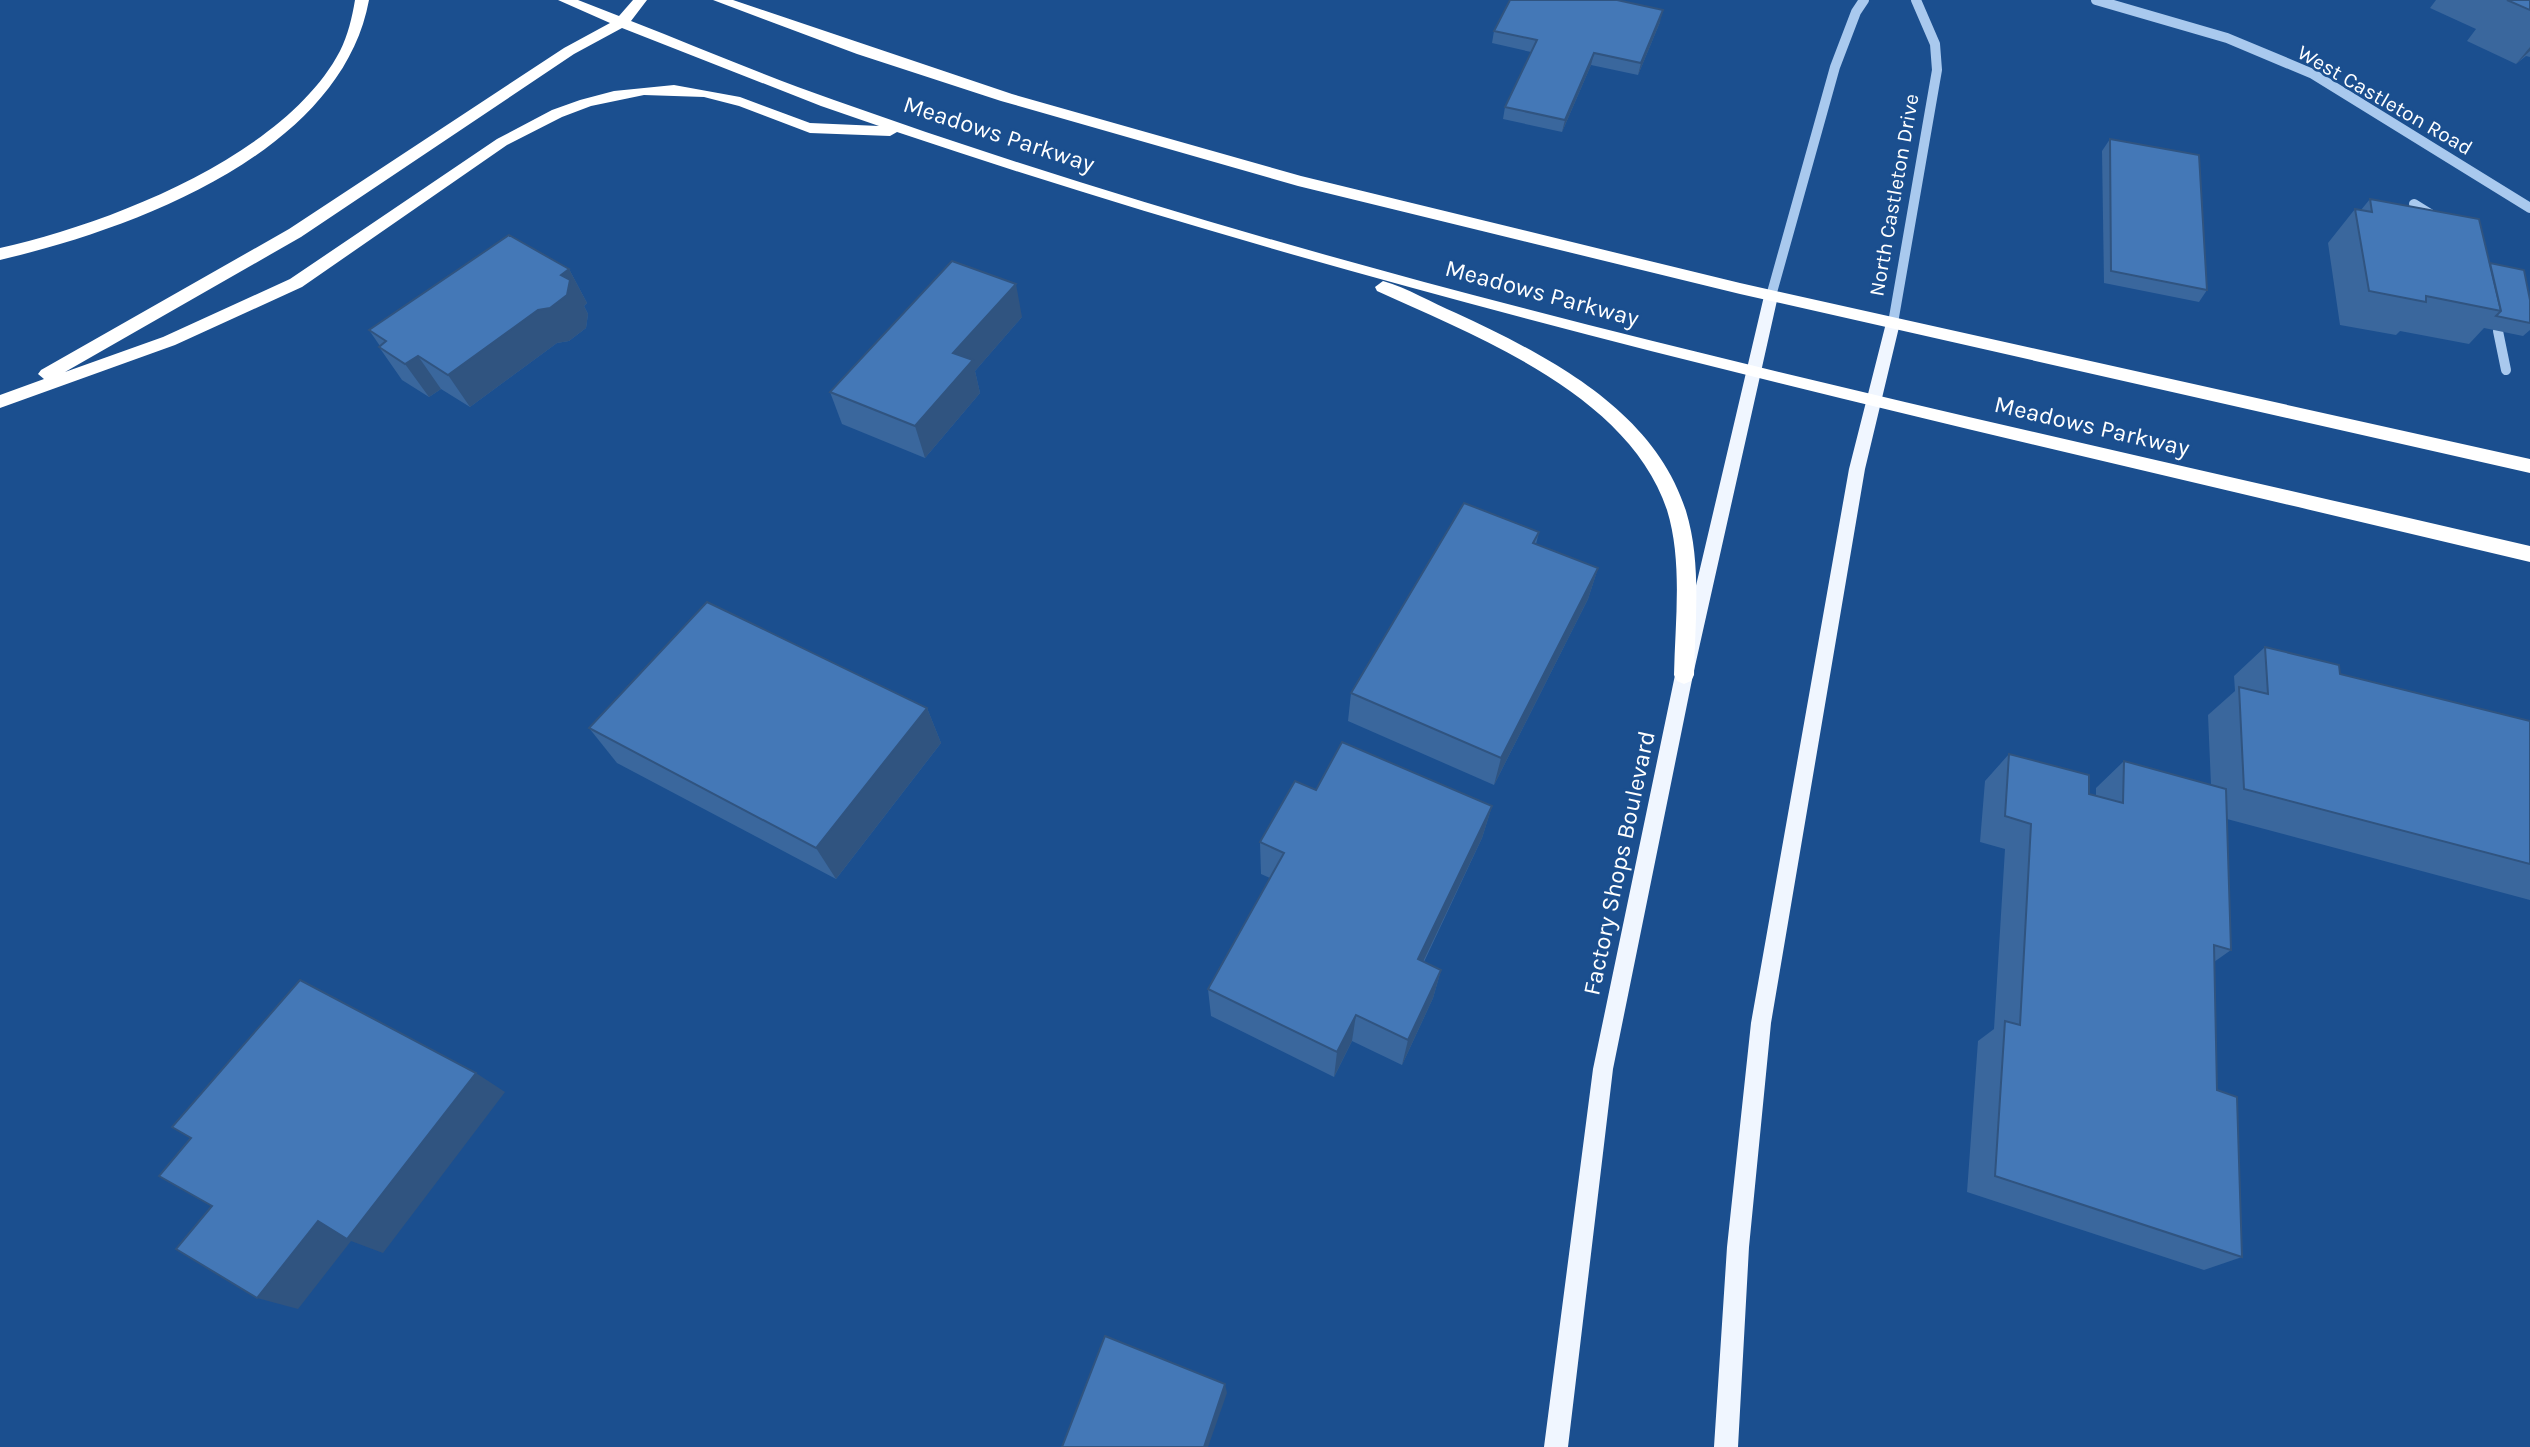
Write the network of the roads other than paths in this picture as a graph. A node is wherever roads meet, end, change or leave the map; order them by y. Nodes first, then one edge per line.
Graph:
1 (362, 0) edge
2 (565, 0) edge
3 (640, 0) edge
4 (720, 0) edge
5 (1864, 0) edge
6 (1916, 0) edge
7 (2096, 0) edge
8 (622, 22) junction
9 (915, 132) junction
10 (2414, 204) edge
11 (2530, 208) edge
12 (2449, 225) edge
13 (0, 254) edge
14 (1327, 261) junction
15 (1771, 296) junction
16 (1893, 323) junction
17 (2498, 331) edge
18 (2506, 370) dead end
19 (1753, 371) junction
20 (1874, 400) junction
21 (0, 402) edge
22 (2530, 466) edge
23 (2530, 554) edge
24 (1684, 675) junction
25 (1556, 1447) edge
26 (1726, 1447) edge

1 - 13 highway
2 - 8 highway, Meadows Parkway
3 - 8 highway
4 - 15 highway, Meadows Parkway
5 - 15 street
6 - 16 street, North Castleton Drive
7 - 11 street, West Castleton Road
8 - 9 highway, Meadows Parkway
8 - 21 highway
9 - 14 highway, Meadows Parkway
9 - 21 highway
10 - 12 street
14 - 19 highway, Meadows Parkway
14 - 24 highway
15 - 16 highway, Meadows Parkway
15 - 19 main road, Factory Shops Boulevard
16 - 20 main road, North Castleton Drive
16 - 22 highway, Meadows Parkway
17 - 18 street
19 - 20 highway, Meadows Parkway
19 - 24 main road, Factory Shops Boulevard
20 - 23 highway, Meadows Parkway
20 - 26 main road
24 - 25 main road, Factory Shops Boulevard

